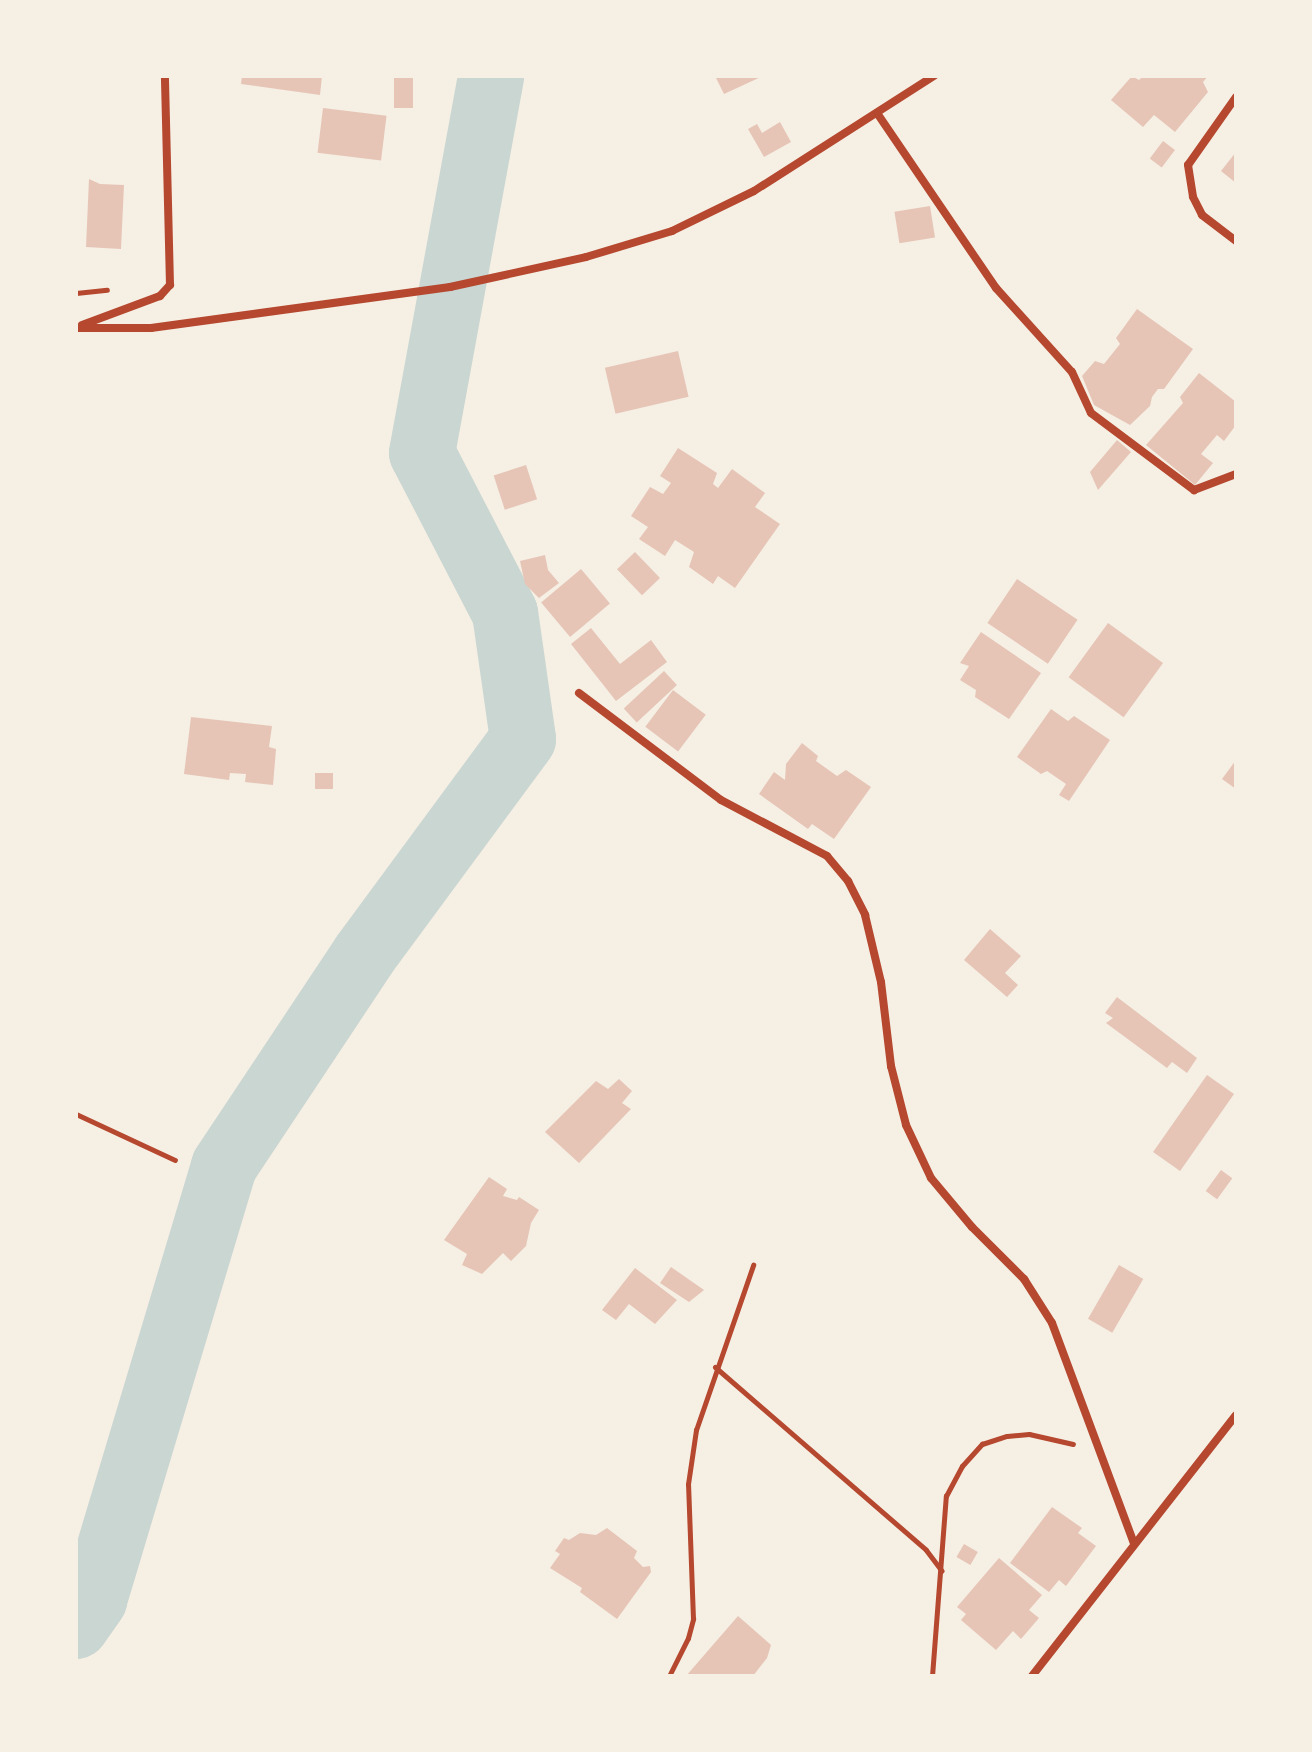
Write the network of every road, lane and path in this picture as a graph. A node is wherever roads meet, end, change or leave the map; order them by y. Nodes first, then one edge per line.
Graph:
1 (165, 76) edge
2 (934, 76) edge
3 (1236, 97) edge
4 (877, 113) junction
5 (1236, 241) edge
6 (76, 328) edge
7 (1236, 474) edge
8 (579, 693) dead end
9 (76, 1114) edge
10 (175, 1160) dead end
11 (753, 1265) dead end
12 (715, 1367) junction
13 (1236, 1415) edge
14 (1100, 1455) junction
15 (1134, 1543) junction
16 (942, 1571) junction
17 (669, 1676) edge
18 (932, 1676) edge
19 (1032, 1676) edge

1 - 6 street
2 - 4 street
3 - 5 street
4 - 6 street
4 - 7 street
8 - 14 street
9 - 10 path
11 - 12 path
12 - 16 path
12 - 17 path
13 - 15 street
14 - 15 street
14 - 16 path
15 - 19 street
16 - 18 path

